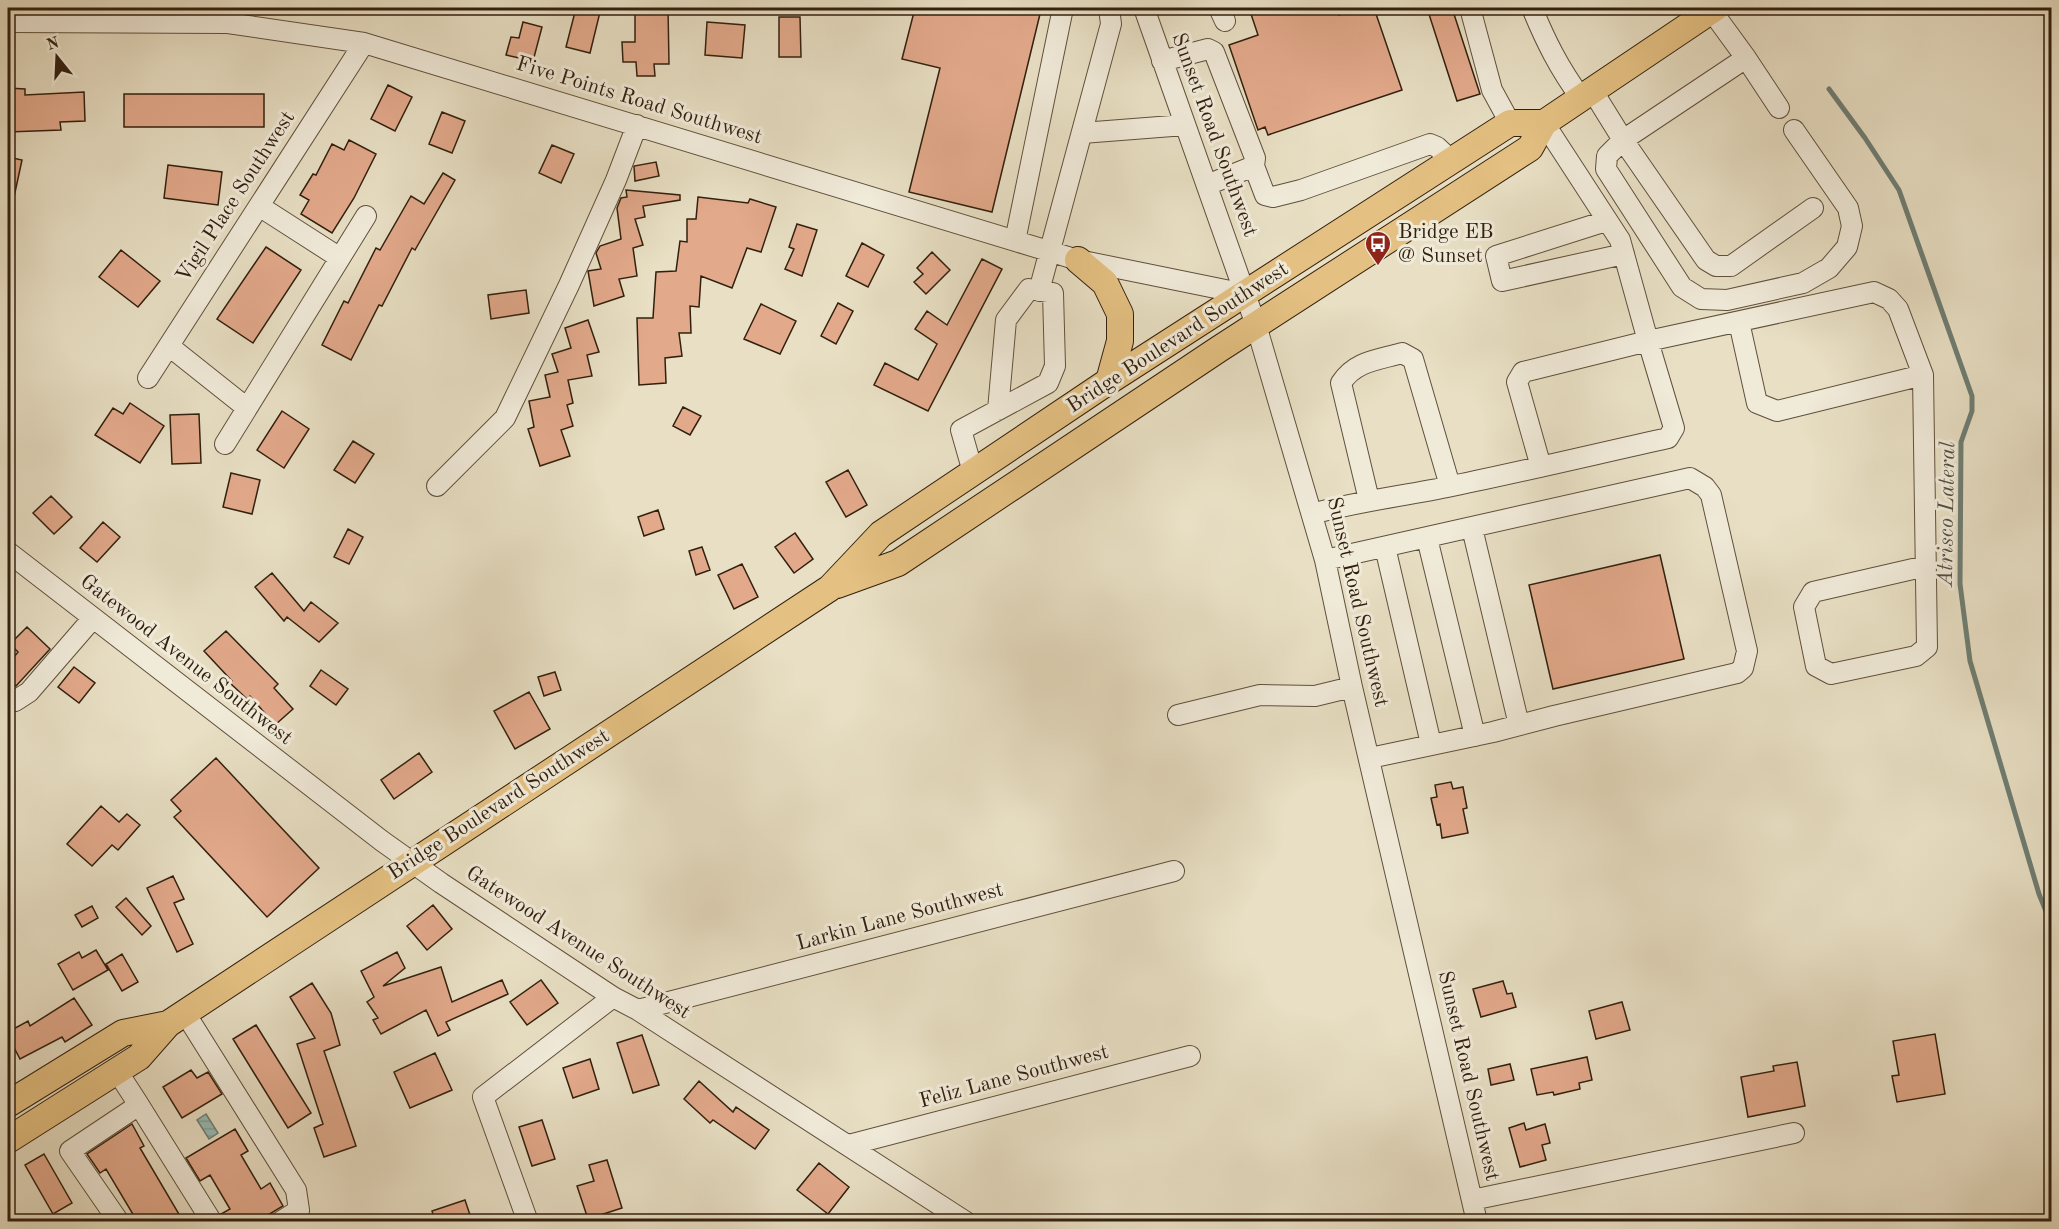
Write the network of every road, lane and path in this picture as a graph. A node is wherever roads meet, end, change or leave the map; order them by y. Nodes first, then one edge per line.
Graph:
1 (1064, 8) edge
2 (1109, 8) edge
3 (1144, 8) edge
4 (1470, 8) edge
5 (1532, 8) edge
6 (1713, 9) edge
7 (228, 15) edge
8 (8, 22) edge
9 (364, 43) junction
10 (1746, 58) junction
11 (1162, 61) junction
12 (1587, 94) junction
13 (1779, 108) dead end
14 (1510, 123) junction
15 (1544, 123) junction
16 (1185, 124) junction
17 (637, 125) junction
18 (1794, 130) dead end
19 (1082, 133) junction
20 (1623, 140) junction
21 (1452, 161) junction
22 (1254, 166) junction
23 (1207, 185) junction
24 (259, 206) junction
25 (1813, 208) dead end
26 (366, 216) dead end
27 (1606, 221) junction
28 (1015, 242) junction
29 (1050, 252) junction
30 (1624, 254) junction
31 (340, 258) junction
32 (1078, 260) junction
33 (1039, 291) junction
34 (1245, 294) junction
35 (1739, 322) junction
36 (1256, 325) junction
37 (1648, 341) junction
38 (169, 346) junction
39 (1923, 375) junction
40 (148, 378) dead end
41 (1109, 381) junction
42 (247, 408) junction
43 (998, 410) junction
44 (225, 444) dead end
45 (1541, 466) junction
46 (973, 472) junction
47 (437, 486) dead end
48 (1450, 486) junction
49 (1369, 500) junction
50 (1312, 514) junction
51 (1472, 528) junction
52 (1427, 538) junction
53 (1385, 547) junction
54 (8, 552) edge
55 (1325, 560) junction
56 (1926, 566) junction
57 (830, 588) junction
58 (93, 618) junction
59 (1352, 687) junction
60 (8, 702) edge
61 (1178, 715) dead end
62 (1519, 725) junction
63 (1474, 735) junction
64 (1431, 744) junction
65 (1370, 758) junction
66 (411, 863) junction
67 (1174, 871) dead end
68 (613, 997) junction
69 (638, 1010) junction
70 (176, 1019) junction
71 (1190, 1056) dead end
72 (117, 1071) junction
73 (8, 1104) edge
74 (139, 1105) junction
75 (1794, 1133) dead end
76 (8, 1140) edge
77 (849, 1145) junction
78 (1472, 1200) junction
79 (945, 1216) edge
80 (119, 1221) edge
81 (212, 1221) edge
82 (280, 1221) edge
83 (528, 1221) edge
84 (966, 1221) edge
85 (1477, 1221) edge

1 - 28 street
2 - 19 street
3 - 11 street, Sunset Road Southwest
4 - 14 street
5 - 12 street
6 - 10 street
6 - 12 main road, Bridge Boulevard Southwest
7 - 8 street, Five Points Road Southwest
7 - 9 street, Five Points Road Southwest
9 - 17 street, Five Points Road Southwest
9 - 24 street, Vigil Place Southwest
10 - 13 street
10 - 20 street
11 - 16 street, Sunset Road Southwest
11 - 22 street
12 - 15 main road, Bridge Boulevard Southwest
12 - 20 street
14 - 15 main road
14 - 21 main road, Bridge Boulevard Southwest
15 - 27 street
15 - 36 main road, Bridge Boulevard Southwest
16 - 19 street
16 - 23 street, Sunset Road Southwest
17 - 28 street, Five Points Road Southwest
17 - 47 street
18 - 20 street
19 - 29 street
20 - 25 street
21 - 22 street
21 - 34 main road, Bridge Boulevard Southwest
22 - 23 street
23 - 34 street, Sunset Road Southwest
24 - 31 street
24 - 38 street, Vigil Place Southwest
26 - 31 street
27 - 30 street
27 - 30 street
28 - 29 street, Five Points Road Southwest
29 - 32 street, Five Points Road Southwest
29 - 33 street
30 - 37 street
31 - 42 street
32 - 34 street, Five Points Road Southwest
32 - 41 main road
33 - 43 street
33 - 43 street
34 - 36 street, Sunset Road Southwest
34 - 41 main road, Bridge Boulevard Southwest
35 - 37 street
35 - 39 street
35 - 39 street
36 - 50 street, Sunset Road Southwest
36 - 57 main road, Bridge Boulevard Southwest
37 - 45 street
37 - 45 street
38 - 40 street, Vigil Place Southwest
38 - 42 street
39 - 56 street
41 - 46 main road, Bridge Boulevard Southwest
42 - 44 street
43 - 46 street
45 - 48 street
46 - 57 main road, Bridge Boulevard Southwest
48 - 49 street
48 - 49 street
49 - 50 street
50 - 55 street, Sunset Road Southwest
51 - 52 street
51 - 62 street
51 - 62 street
52 - 53 street
52 - 63 street
53 - 55 street
53 - 64 street
54 - 58 street, Gatewood Avenue Southwest
55 - 59 street, Sunset Road Southwest
56 - 56 street
57 - 66 main road, Bridge Boulevard Southwest
58 - 60 street
58 - 66 street, Gatewood Avenue Southwest
59 - 61 street
59 - 65 street, Sunset Road Southwest
62 - 63 street
63 - 64 street
64 - 65 street
65 - 78 street, Sunset Road Southwest
66 - 68 street, Gatewood Avenue Southwest
66 - 70 main road, Bridge Boulevard Southwest
67 - 69 street, Larkin Lane Southwest
68 - 69 street, Gatewood Avenue Southwest
68 - 83 street
69 - 77 street, Gatewood Avenue Southwest
70 - 72 main road, Bridge Boulevard Southwest
70 - 73 main road, Bridge Boulevard Southwest
70 - 82 street
71 - 77 street, Feliz Lane Southwest
72 - 74 street
72 - 76 main road, Bridge Boulevard Southwest
74 - 80 street
74 - 81 street
75 - 78 street
77 - 79 street, Gatewood Avenue Southwest
78 - 85 street, Sunset Road Southwest
79 - 84 street, Gatewood Avenue Southwest

